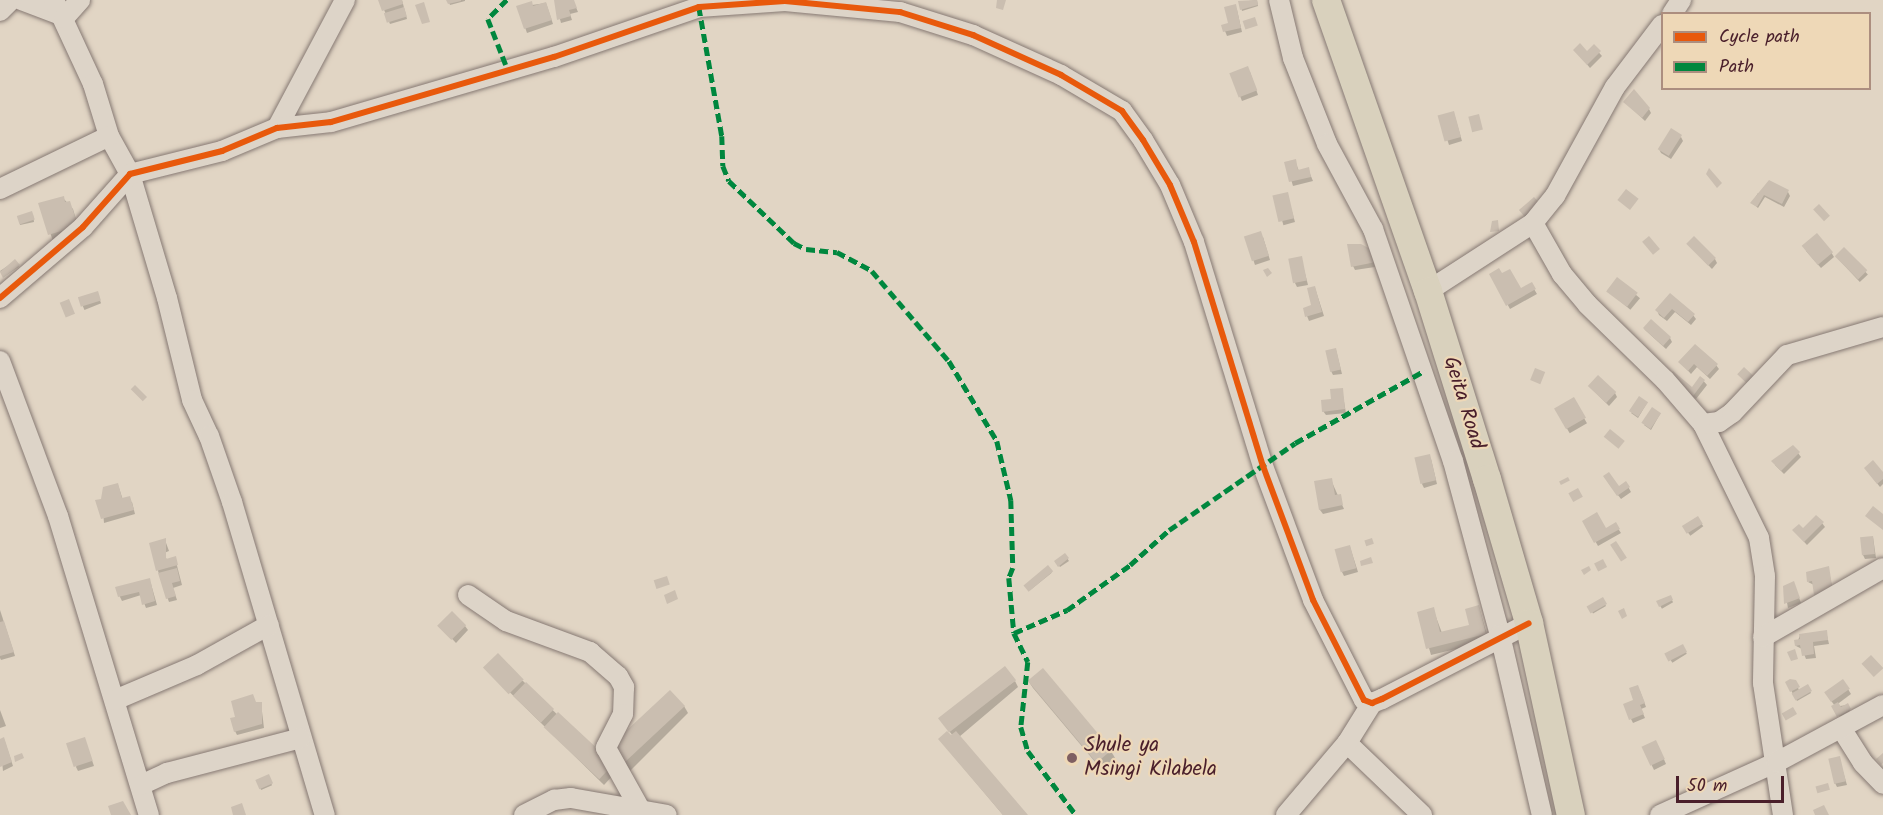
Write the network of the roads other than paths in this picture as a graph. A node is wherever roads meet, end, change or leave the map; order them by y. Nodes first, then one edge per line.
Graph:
1 (11, 0) edge
2 (21, 0) edge
3 (80, 0) edge
4 (345, 0) edge
5 (1280, 0) edge
6 (1326, 0) edge
7 (739, 2) edge
8 (0, 11) edge
9 (60, 11) edge
10 (1661, 26) edge
11 (277, 128) junction
12 (109, 135) junction
13 (130, 174) junction
14 (0, 189) edge
15 (1533, 223) junction
16 (1428, 291) junction
17 (0, 298) edge
18 (1883, 327) edge
19 (0, 361) edge
20 (1703, 424) junction
21 (1883, 568) edge
22 (468, 595) dead end
23 (1529, 623) junction
24 (269, 625) junction
25 (1500, 635) junction
26 (1762, 637) junction
27 (115, 700) junction
28 (1372, 703) junction
29 (1883, 705) edge
30 (1841, 728) junction
31 (301, 738) junction
32 (1347, 743) junction
33 (1777, 762) junction
34 (1883, 784) edge
35 (141, 785) junction
36 (640, 809) junction
37 (149, 815) edge
38 (324, 815) edge
39 (524, 815) edge
40 (666, 815) edge
41 (1286, 815) edge
42 (1422, 815) edge
43 (1542, 815) edge
44 (1571, 815) edge
45 (1660, 815) edge
46 (1783, 815) edge

1 - 8 street
2 - 9 street
3 - 9 street
4 - 11 street
5 - 25 street
6 - 16 highway, Geita Road
7 - 11 street
7 - 28 street
9 - 12 street
10 - 15 street
11 - 13 street
12 - 13 street
12 - 14 street
13 - 17 street
13 - 24 street
15 - 16 street
15 - 20 street
16 - 23 highway, Geita Road
18 - 20 street
19 - 27 street
20 - 26 street
21 - 26 street
22 - 36 street
23 - 25 street
23 - 44 highway, Geita Road
24 - 27 street
24 - 31 street
25 - 28 street
25 - 43 street
26 - 33 street
27 - 35 street
28 - 32 street
29 - 30 street
30 - 33 street
30 - 34 street
31 - 35 street
31 - 38 street
32 - 41 street
32 - 42 street
33 - 45 street
33 - 46 street
35 - 37 street
36 - 39 street
36 - 40 street

